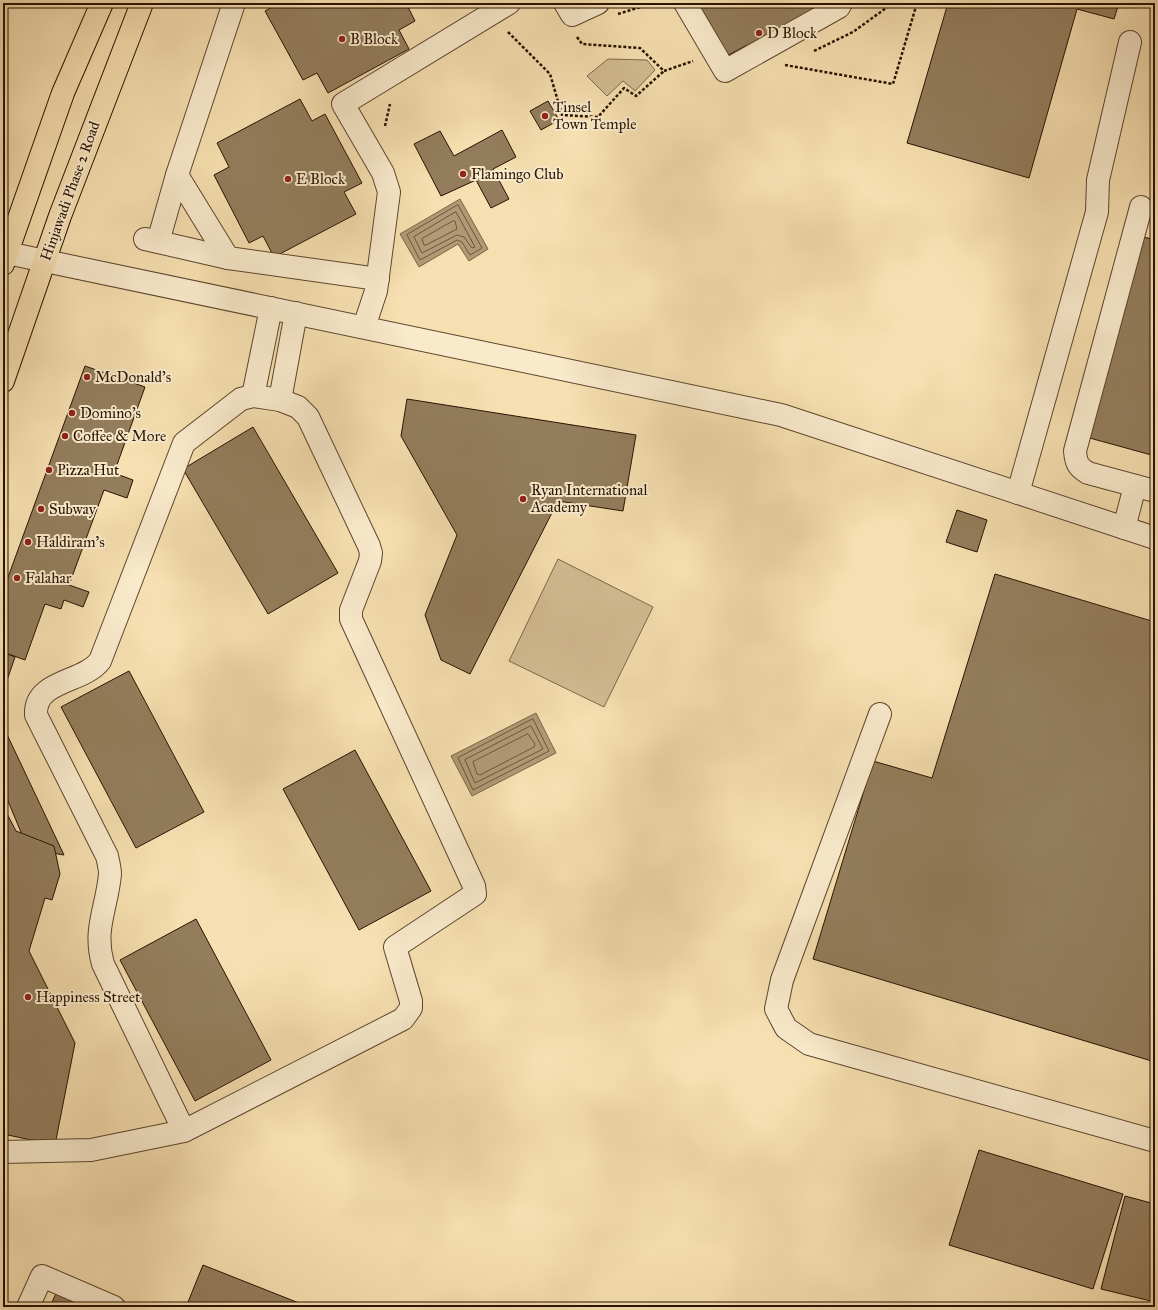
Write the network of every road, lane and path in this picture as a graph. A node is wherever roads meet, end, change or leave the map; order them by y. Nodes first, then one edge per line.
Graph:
1 (102, 3) edge
2 (142, 3) edge
3 (234, 3) edge
4 (509, 3) edge
5 (565, 3) edge
6 (653, 3) edge
7 (685, 3) edge
8 (841, 3) edge
9 (917, 3) edge
10 (606, 9) edge
11 (505, 29) dead end
12 (575, 34) dead end
13 (1130, 42) dead end
14 (699, 59) dead end
15 (779, 64) dead end
16 (664, 71) junction
17 (392, 98) dead end
18 (376, 162) junction
19 (177, 175) junction
20 (1141, 207) dead end
21 (228, 258) junction
22 (5, 259) edge
23 (45, 261) junction
24 (378, 279) junction
25 (271, 308) junction
26 (296, 313) junction
27 (364, 327) junction
28 (3, 381) edge
29 (253, 396) junction
30 (280, 400) junction
31 (1145, 488) edge
32 (1018, 493) junction
33 (1124, 528) junction
34 (1155, 538) edge
35 (880, 714) dead end
36 (184, 1131) junction
37 (1155, 1141) edge
38 (3, 1152) edge
39 (28, 1307) edge
40 (114, 1307) edge

1 - 22 main road
2 - 23 main road, Hinjawadi Phase 2 Road
3 - 19 street
4 - 18 street
5 - 10 street
6 - 10 path
7 - 8 street
9 - 15 path
11 - 16 path
12 - 16 path
13 - 32 street
14 - 16 path
17 - 18 path
18 - 24 street
19 - 21 street
19 - 21 street
20 - 31 street
21 - 24 street
22 - 23 street
23 - 25 street
23 - 28 main road, Hinjawadi Phase 2 Road
24 - 27 street
25 - 26 street
25 - 29 street
26 - 27 street
26 - 30 street
27 - 32 street
29 - 30 street
29 - 36 street
30 - 36 street
31 - 33 street
32 - 33 street
33 - 34 street
35 - 37 street
36 - 38 street
39 - 40 street

